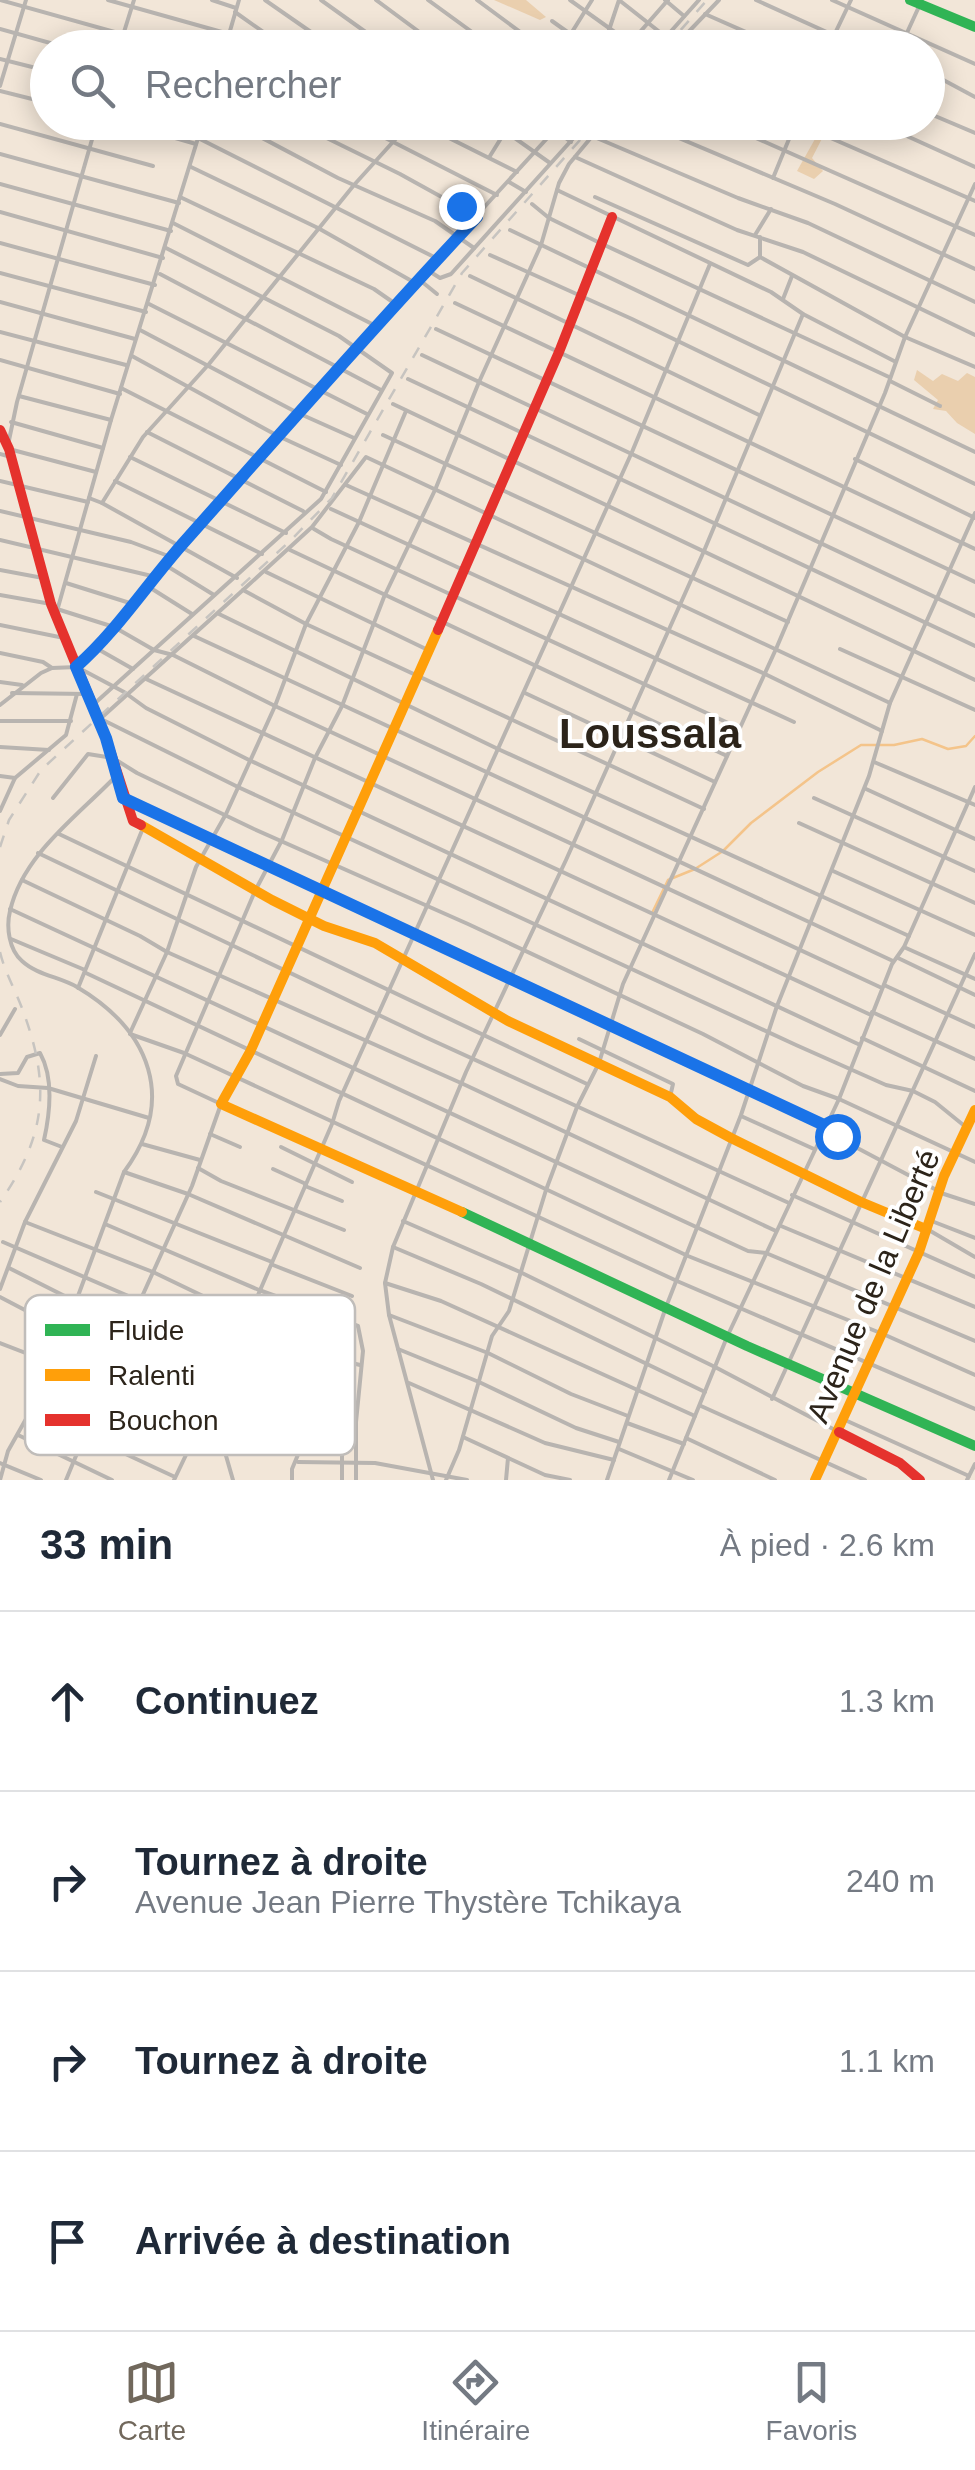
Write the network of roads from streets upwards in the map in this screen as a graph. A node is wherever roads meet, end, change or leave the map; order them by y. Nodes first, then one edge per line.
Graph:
1 (0, 0) edge
2 (108, 0) edge
3 (212, 0) edge
4 (238, 0) edge
5 (265, 0) edge
6 (322, 0) edge
7 (376, 0) edge
8 (428, 0) edge
9 (477, 0) edge
10 (570, 0) edge
11 (592, 0) edge
12 (699, 0) edge
13 (719, 0) edge
14 (756, 0) edge
15 (832, 0) edge
16 (851, 0) edge
17 (666, 1) edge
18 (917, 1) edge
19 (25, 3) edge
20 (133, 3) edge
21 (848, 7) junction
22 (236, 10) junction
23 (586, 11) junction
24 (705, 14) junction
25 (684, 16) junction
26 (552, 22) dead end
27 (648, 22) junction
28 (609, 27) junction
29 (975, 27) edge
30 (0, 29) edge
31 (114, 30) edge
32 (125, 30) edge
33 (216, 30) edge
34 (229, 30) edge
35 (262, 30) edge
36 (308, 30) edge
37 (363, 30) edge
38 (417, 30) edge
39 (467, 30) edge
40 (518, 30) edge
41 (564, 30) edge
42 (573, 30) edge
43 (608, 30) edge
44 (613, 30) edge
45 (641, 30) edge
46 (658, 30) edge
47 (672, 30) edge
48 (688, 30) edge
49 (741, 30) edge
50 (823, 30) edge
51 (836, 30) edge
52 (897, 30) edge
53 (907, 30) edge
54 (16, 34) junction
55 (30, 38) edge
56 (945, 51) edge
57 (0, 59) edge
58 (7, 61) junction
59 (975, 64) edge
60 (30, 67) edge
61 (945, 81) edge
62 (0, 89) edge
63 (975, 96) edge
64 (30, 98) edge
65 (945, 121) edge
66 (0, 124) edge
67 (30, 132) edge
68 (975, 133) edge
69 (59, 140) edge
70 (91, 140) edge
71 (193, 140) edge
72 (266, 140) edge
73 (331, 140) edge
74 (389, 140) edge
75 (452, 140) edge
76 (500, 140) edge
77 (516, 140) edge
78 (546, 140) edge
79 (569, 140) edge
80 (589, 140) edge
81 (602, 140) edge
82 (684, 140) edge
83 (761, 140) edge
84 (788, 140) edge
85 (835, 140) edge
86 (916, 140) edge
87 (197, 141) junction
88 (393, 142) junction
89 (572, 142) joint
90 (89, 148) junction
91 (784, 150) junction
92 (534, 153) junction
93 (0, 154) edge
94 (575, 157) junction
95 (489, 158) junction
96 (375, 161) junction
97 (551, 164) junction
98 (153, 166) dead end
99 (190, 167) junction
100 (975, 167) edge
101 (517, 172) junction
102 (80, 177) junction
103 (772, 178) junction
104 (509, 182) junction
105 (0, 184) edge
106 (975, 184) edge
107 (354, 186) junction
108 (557, 190) junction
109 (526, 192) junction
110 (497, 195) junction
111 (595, 197) dead end
112 (180, 200) junction
113 (972, 200) edge
114 (73, 204) junction
115 (532, 204) dead end
116 (336, 207) junction
117 (770, 209) junction
118 (0, 212) edge
119 (477, 217) junction
120 (550, 218) junction
121 (612, 218) junction
122 (173, 222) junction
123 (956, 227) junction
124 (318, 228) junction
125 (510, 230) dead end
126 (65, 231) junction
127 (170, 231) junction
128 (458, 235) junction
129 (975, 235) edge
130 (758, 236) junction
131 (0, 243) edge
132 (600, 243) junction
133 (540, 245) junction
134 (166, 248) junction
135 (474, 248) junction
136 (298, 252) junction
137 (490, 255) dead end
138 (944, 255) junction
139 (760, 257) junction
140 (162, 258) junction
141 (58, 259) junction
142 (438, 259) junction
143 (710, 264) junction
144 (590, 268) junction
145 (975, 269) edge
146 (429, 271) junction
147 (0, 272) edge
148 (528, 272) junction
149 (158, 273) junction
150 (280, 275) junction
151 (470, 276) dead end
152 (792, 276) junction
153 (419, 282) junction
154 (931, 284) junction
155 (155, 285) junction
156 (50, 286) junction
157 (700, 288) junction
158 (437, 294) dead end
159 (580, 296) junction
160 (262, 298) junction
161 (516, 299) junction
162 (783, 299) junction
163 (0, 302) edge
164 (975, 302) edge
165 (455, 303) dead end
166 (149, 304) junction
167 (397, 305) junction
168 (919, 310) junction
169 (146, 312) junction
170 (42, 314) junction
171 (690, 314) junction
172 (803, 314) junction
173 (246, 318) junction
174 (570, 324) junction
175 (378, 327) junction
176 (504, 328) junction
177 (436, 329) dead end
178 (140, 330) junction
179 (0, 332) edge
180 (795, 333) junction
181 (975, 335) edge
182 (905, 336) junction
183 (136, 339) junction
184 (34, 340) junction
185 (226, 342) junction
186 (679, 342) junction
187 (356, 349) junction
188 (560, 352) junction
189 (491, 354) junction
190 (422, 355) dead end
191 (131, 356) junction
192 (0, 360) edge
193 (783, 360) junction
194 (894, 361) junction
195 (209, 364) junction
196 (128, 366) junction
197 (27, 367) junction
198 (338, 367) junction
199 (975, 368) edge
200 (666, 370) junction
201 (888, 379) junction
202 (408, 380) dead end
203 (548, 380) junction
204 (479, 382) junction
205 (190, 386) junction
206 (772, 386) junction
207 (381, 390) junction
208 (120, 391) junction
209 (317, 391) junction
210 (19, 396) junction
211 (655, 398) junction
212 (393, 404) dead end
213 (879, 404) junction
214 (940, 406) dead end
215 (534, 408) junction
216 (469, 409) junction
217 (167, 410) junction
218 (406, 411) junction
219 (298, 413) junction
220 (367, 414) junction
221 (759, 415) junction
222 (111, 420) junction
223 (12, 422) junction
224 (643, 426) junction
225 (0, 430) edge
226 (867, 431) junction
227 (147, 432) junction
228 (458, 434) junction
229 (523, 434) junction
230 (383, 435) dead end
231 (278, 436) junction
232 (354, 438) junction
233 (393, 440) junction
234 (748, 442) junction
235 (103, 448) junction
236 (7, 452) edge
237 (632, 452) junction
238 (975, 452) edge
239 (259, 456) junction
240 (130, 458) junction
241 (855, 459) junction
242 (512, 460) junction
243 (382, 464) junction
244 (446, 464) junction
245 (340, 465) junction
246 (737, 469) junction
247 (96, 472) junction
248 (240, 478) junction
249 (620, 478) junction
250 (0, 481) edge
251 (115, 481) junction
252 (18, 484) junction
253 (975, 484) edge
254 (346, 485) junction
255 (844, 487) junction
256 (500, 488) junction
257 (435, 490) junction
258 (326, 492) junction
259 (372, 495) junction
260 (726, 497) junction
261 (89, 500) junction
262 (221, 501) junction
263 (102, 503) junction
264 (608, 506) junction
265 (328, 508) junction
266 (0, 511) edge
267 (305, 512) junction
268 (832, 514) junction
269 (490, 515) junction
270 (27, 516) junction
271 (974, 516) edge
272 (422, 518) junction
273 (360, 522) junction
274 (715, 522) junction
275 (201, 523) junction
276 (80, 528) junction
277 (312, 528) junction
278 (286, 533) junction
279 (596, 534) junction
280 (0, 540) edge
281 (477, 542) junction
282 (820, 543) junction
283 (962, 543) junction
284 (409, 544) junction
285 (181, 545) junction
286 (345, 545) junction
287 (34, 547) junction
288 (975, 549) edge
289 (290, 550) junction
290 (704, 550) junction
291 (262, 554) junction
292 (72, 556) junction
293 (172, 558) junction
294 (584, 558) junction
295 (165, 565) junction
296 (396, 568) junction
297 (810, 568) junction
298 (0, 570) edge
299 (465, 570) junction
300 (950, 570) junction
301 (331, 571) junction
302 (266, 572) junction
303 (156, 577) junction
304 (42, 578) junction
305 (237, 578) junction
306 (690, 578) junction
307 (64, 582) junction
308 (975, 582) edge
309 (571, 585) junction
310 (148, 587) junction
311 (242, 590) junction
312 (454, 594) junction
313 (214, 595) junction
314 (798, 595) junction
315 (0, 596) edge
316 (384, 597) junction
317 (938, 597) junction
318 (318, 598) junction
319 (679, 602) junction
320 (133, 604) junction
321 (55, 610) junction
322 (560, 612) junction
323 (192, 614) junction
324 (219, 614) junction
325 (975, 616) edge
326 (441, 622) junction
327 (788, 622) junction
328 (926, 622) junction
329 (306, 624) junction
330 (373, 624) junction
331 (0, 625) edge
332 (114, 626) junction
333 (667, 631) junction
334 (194, 636) junction
335 (548, 637) junction
336 (64, 638) junction
337 (975, 646) edge
338 (96, 648) junction
339 (362, 648) junction
340 (776, 649) junction
341 (840, 649) dead end
342 (154, 650) junction
343 (428, 650) junction
344 (914, 650) junction
345 (296, 652) junction
346 (0, 653) edge
347 (172, 655) junction
348 (654, 658) junction
349 (537, 665) junction
350 (76, 667) junction
351 (52, 668) junction
352 (133, 669) junction
353 (765, 674) junction
354 (352, 676) junction
355 (417, 676) junction
356 (285, 678) junction
357 (902, 678) junction
358 (146, 679) junction
359 (975, 680) edge
360 (0, 682) edge
361 (644, 684) junction
362 (22, 686) junction
363 (114, 688) junction
364 (524, 693) junction
365 (12, 694) junction
366 (128, 694) junction
367 (86, 698) junction
368 (404, 702) junction
369 (890, 702) junction
370 (751, 703) junction
371 (0, 705) edge
372 (274, 706) junction
373 (342, 706) junction
374 (975, 710) edge
375 (631, 712) junction
376 (100, 720) junction
377 (512, 720) junction
378 (0, 721) edge
379 (71, 722) junction
380 (794, 722) dead end
381 (739, 728) junction
382 (393, 730) junction
383 (329, 731) junction
384 (882, 731) junction
385 (262, 732) junction
386 (619, 738) junction
387 (0, 748) edge
388 (498, 749) junction
389 (49, 750) junction
390 (382, 755) junction
391 (727, 756) junction
392 (112, 758) junction
393 (315, 758) junction
394 (249, 760) junction
395 (874, 762) junction
396 (607, 764) junction
397 (486, 774) junction
398 (117, 775) junction
399 (0, 776) edge
400 (15, 778) junction
401 (715, 782) junction
402 (369, 783) junction
403 (238, 786) junction
404 (305, 786) junction
405 (864, 788) junction
406 (975, 788) edge
407 (595, 792) junction
408 (53, 798) dead end
409 (123, 798) junction
410 (814, 798) dead end
411 (475, 799) junction
412 (972, 804) edge
413 (704, 808) junction
414 (356, 810) junction
415 (0, 811) edge
416 (292, 811) junction
417 (226, 814) junction
418 (853, 815) junction
419 (584, 820) junction
420 (799, 823) dead end
421 (464, 827) junction
422 (143, 828) junction
423 (956, 831) junction
424 (59, 834) junction
425 (344, 835) junction
426 (692, 837) junction
427 (975, 839) edge
428 (212, 840) junction
429 (282, 840) junction
430 (573, 844) junction
431 (843, 844) junction
432 (38, 853) junction
433 (452, 854) junction
434 (944, 857) junction
435 (199, 859) junction
436 (682, 861) junction
437 (332, 863) junction
438 (129, 866) junction
439 (268, 866) junction
440 (833, 871) junction
441 (975, 871) edge
442 (560, 873) junction
443 (440, 879) junction
444 (22, 880) junction
445 (932, 882) junction
446 (320, 890) junction
447 (668, 890) junction
448 (255, 891) junction
449 (119, 892) junction
450 (187, 892) junction
451 (822, 898) junction
452 (547, 899) junction
453 (975, 903) edge
454 (429, 907) junction
455 (920, 908) junction
456 (10, 909) junction
457 (655, 917) junction
458 (307, 918) junction
459 (179, 920) junction
460 (243, 920) junction
461 (104, 921) junction
462 (536, 923) junction
463 (809, 924) junction
464 (415, 934) junction
465 (975, 935) edge
466 (909, 936) junction
467 (10, 939) junction
468 (644, 943) junction
469 (296, 945) junction
470 (93, 946) junction
471 (232, 946) junction
472 (904, 947) junction
473 (798, 949) junction
474 (522, 951) junction
475 (167, 952) junction
476 (975, 954) edge
477 (895, 959) junction
478 (404, 960) junction
479 (630, 968) junction
480 (85, 972) junction
481 (286, 972) junction
482 (219, 974) junction
483 (966, 975) junction
484 (154, 976) junction
485 (788, 976) junction
486 (975, 979) edge
487 (508, 980) junction
488 (883, 986) junction
489 (78, 988) junction
490 (960, 988) junction
491 (390, 990) junction
492 (619, 995) junction
493 (975, 995) edge
494 (207, 1000) junction
495 (274, 1000) junction
496 (142, 1001) junction
497 (776, 1006) junction
498 (15, 1009) dead end
499 (494, 1012) junction
500 (872, 1013) junction
501 (379, 1014) junction
502 (946, 1014) junction
503 (611, 1024) junction
504 (262, 1027) junction
505 (975, 1027) edge
506 (196, 1028) junction
507 (767, 1032) junction
508 (130, 1034) junction
509 (0, 1035) edge
510 (486, 1035) junction
511 (578, 1039) dead end
512 (860, 1041) junction
513 (935, 1041) junction
514 (368, 1042) junction
515 (602, 1050) junction
516 (250, 1052) junction
517 (184, 1053) junction
518 (96, 1056) dead end
519 (473, 1058) junction
520 (975, 1058) edge
521 (757, 1060) junction
522 (599, 1064) junction
523 (922, 1066) junction
524 (355, 1069) junction
525 (850, 1069) junction
526 (0, 1076) edge
527 (235, 1078) junction
528 (462, 1083) junction
529 (587, 1084) junction
530 (48, 1088) junction
531 (749, 1090) junction
532 (912, 1090) junction
533 (975, 1091) edge
534 (342, 1095) junction
535 (84, 1097) junction
536 (670, 1097) junction
537 (839, 1099) junction
538 (221, 1104) junction
539 (577, 1107) junction
540 (450, 1112) junction
541 (741, 1115) junction
542 (150, 1118) junction
543 (972, 1120) edge
544 (332, 1124) junction
545 (896, 1125) junction
546 (826, 1126) junction
547 (210, 1134) junction
548 (567, 1134) junction
549 (732, 1138) junction
550 (438, 1139) junction
551 (141, 1144) junction
552 (240, 1147) dead end
553 (282, 1147) dead end
554 (64, 1148) junction
555 (322, 1148) junction
556 (814, 1149) junction
557 (956, 1154) junction
558 (200, 1160) junction
559 (880, 1160) junction
560 (558, 1162) junction
561 (975, 1162) edge
562 (314, 1165) junction
563 (427, 1166) junction
564 (198, 1168) junction
565 (274, 1169) dead end
566 (124, 1172) junction
567 (720, 1172) junction
568 (802, 1172) junction
569 (352, 1182) dead end
570 (306, 1185) junction
571 (416, 1190) junction
572 (546, 1190) junction
573 (939, 1191) junction
574 (96, 1192) dead end
575 (188, 1194) junction
576 (792, 1195) junction
577 (115, 1198) junction
578 (710, 1198) junction
579 (342, 1202) dead end
580 (861, 1202) junction
581 (789, 1203) junction
582 (975, 1204) edge
583 (294, 1211) junction
584 (538, 1217) junction
585 (402, 1221) junction
586 (25, 1222) junction
587 (175, 1222) junction
588 (853, 1223) junction
589 (104, 1224) junction
590 (928, 1224) junction
591 (699, 1226) junction
592 (778, 1228) junction
593 (344, 1230) dead end
594 (284, 1236) junction
595 (975, 1238) edge
596 (3, 1242) dead end
597 (529, 1243) junction
598 (393, 1247) junction
599 (164, 1248) junction
600 (18, 1249) junction
601 (96, 1249) junction
602 (840, 1250) junction
603 (919, 1252) junction
604 (766, 1253) junction
605 (688, 1256) junction
606 (975, 1257) edge
607 (272, 1263) junction
608 (9, 1268) junction
609 (360, 1268) dead end
610 (153, 1272) junction
611 (520, 1272) junction
612 (86, 1275) junction
613 (975, 1277) edge
614 (826, 1279) junction
615 (908, 1279) junction
616 (754, 1280) junction
617 (677, 1282) junction
618 (385, 1285) junction
619 (0, 1289) edge
620 (260, 1290) junction
621 (60, 1295) edge
622 (78, 1295) edge
623 (128, 1295) edge
624 (143, 1295) edge
625 (200, 1295) edge
626 (258, 1295) edge
627 (273, 1295) edge
628 (350, 1295) edge
629 (0, 1297) edge
630 (513, 1300) junction
631 (896, 1306) junction
632 (666, 1307) junction
633 (814, 1307) junction
634 (740, 1308) junction
635 (975, 1308) edge
636 (25, 1310) edge
637 (389, 1315) junction
638 (355, 1325) edge
639 (497, 1326) junction
640 (883, 1334) junction
641 (801, 1335) junction
642 (727, 1337) junction
643 (656, 1340) junction
644 (975, 1341) edge
645 (0, 1343) edge
646 (398, 1349) junction
647 (25, 1351) edge
648 (488, 1352) junction
649 (646, 1362) junction
650 (355, 1363) edge
651 (870, 1364) junction
652 (362, 1365) junction
653 (789, 1365) junction
654 (715, 1367) junction
655 (975, 1375) edge
656 (406, 1382) junction
657 (479, 1382) junction
658 (638, 1389) junction
659 (706, 1392) junction
660 (857, 1394) junction
661 (772, 1399) junction
662 (700, 1405) junction
663 (975, 1409) edge
664 (470, 1411) junction
665 (696, 1416) junction
666 (627, 1420) junction
667 (845, 1420) junction
668 (25, 1422) edge
669 (840, 1432) junction
670 (18, 1435) junction
671 (462, 1436) junction
672 (25, 1438) edge
673 (685, 1441) junction
674 (618, 1445) junction
675 (975, 1446) edge
676 (59, 1455) edge
677 (77, 1455) edge
678 (124, 1455) edge
679 (185, 1455) edge
680 (226, 1455) edge
681 (300, 1455) edge
682 (340, 1455) edge
683 (508, 1458) junction
684 (614, 1460) junction
685 (823, 1461) junction
686 (74, 1462) junction
687 (296, 1462) junction
688 (355, 1463) junction
689 (3, 1464) edge
690 (340, 1464) junction
691 (975, 1464) edge
692 (430, 1472) junction
693 (672, 1472) junction
694 (608, 1478) edge
695 (914, 1478) edge
696 (968, 1478) edge
697 (174, 1479) edge
698 (446, 1479) edge
699 (0, 1480) edge
700 (41, 1480) edge
701 (66, 1480) edge
702 (112, 1480) edge
703 (233, 1480) edge
704 (292, 1480) edge
705 (342, 1480) edge
706 (356, 1480) edge
707 (433, 1480) edge
708 (467, 1480) edge
709 (506, 1480) edge
710 (570, 1480) edge
711 (617, 1480) edge
712 (669, 1480) edge
713 (693, 1480) edge
714 (775, 1480) edge
715 (815, 1480) edge
716 (865, 1480) edge

1 - 19 street
2 - 20 street
3 - 22 street
4 - 22 street
5 - 36 street
6 - 37 street
7 - 38 street
8 - 39 street
9 - 40 street
10 - 23 street
11 - 23 street
12 - 25 street
13 - 24 street
14 - 50 street
15 - 21 street
16 - 21 street
17 - 25 street
17 - 27 street
18 - 29 street
18 - 53 street
19 - 31 street
19 - 54 street
20 - 32 street
20 - 33 street
21 - 51 street
21 - 52 street
22 - 34 street
22 - 35 street
23 - 28 street
23 - 42 street
24 - 48 street
24 - 49 street
25 - 47 street
26 - 41 street
27 - 28 street
27 - 45 street
27 - 46 street
28 - 43 street
28 - 44 street
30 - 54 street
54 - 55 street
54 - 58 street
56 - 59 street
57 - 58 street
58 - 60 street
58 - 62 street
61 - 63 street
62 - 64 street
65 - 68 street
66 - 67 street
69 - 90 street
70 - 90 street
71 - 87 street
72 - 107 street
73 - 96 street
74 - 88 street
75 - 95 street
76 - 95 street
77 - 92 street
78 - 92 street
79 - 89 street
80 - 94 street
81 - 117 street
82 - 103 street
83 - 91 street
84 - 91 street
85 - 113 street
86 - 100 street
87 - 99 street
87 - 116 street
88 - 96 street
88 - 110 street
89 - 97 street
90 - 98 street
90 - 102 street
91 - 103 street
91 - 123 street
92 - 97 street
92 - 101 street
93 - 102 street
94 - 108 street
94 - 130 street
95 - 101 street
96 - 107 street
96 - 119 street
97 - 109 street
99 - 112 street
99 - 124 street
101 - 104 street
102 - 112 street
102 - 114 street
103 - 138 street
104 - 109 street
104 - 110 street
105 - 114 street
106 - 113 street
107 - 116 street
107 - 128 street
108 - 120 street
108 - 121 street
109 - 135 street
110 - 119 street
111 - 139 street
112 - 122 street
112 - 136 street
113 - 123 street
114 - 126 street
114 - 127 street
115 - 120 street
116 - 124 street
116 - 142 street
117 - 130 street
117 - 154 street
118 - 126 street
119 - 128 street
120 - 132 street
120 - 133 street
121 - 132 street
121 - 143 street
122 - 127 street
122 - 150 street
123 - 129 street
123 - 138 street
124 - 136 street
124 - 153 street
125 - 133 street
126 - 140 street
126 - 141 street
127 - 134 street
128 - 135 street
128 - 142 street
130 - 139 street
130 - 168 street
131 - 141 street
132 - 144 street
132 - 157 street
133 - 144 street
133 - 148 street
134 - 140 street
134 - 160 street
135 - 146 street
136 - 150 street
136 - 167 street
137 - 148 street
138 - 145 street
138 - 154 street
139 - 152 street
140 - 149 street
141 - 155 street
141 - 156 street
142 - 146 street
143 - 157 street
143 - 162 street
144 - 159 street
144 - 171 street
146 - 153 street
147 - 156 street
148 - 159 street
148 - 161 street
149 - 155 street
149 - 173 street
150 - 160 street
150 - 175 street
151 - 161 street
152 - 162 street
152 - 182 street
153 - 158 street
153 - 167 street
154 - 164 street
154 - 168 street
155 - 166 street
156 - 169 street
156 - 170 street
157 - 171 street
157 - 180 street
159 - 174 street
159 - 186 street
160 - 173 street
160 - 187 street
161 - 174 street
161 - 176 street
162 - 172 street
163 - 170 street
165 - 176 street
166 - 169 street
166 - 185 street
167 - 175 street
168 - 181 street
168 - 182 street
169 - 178 street
170 - 183 street
170 - 184 street
171 - 186 street
171 - 193 street
172 - 180 street
172 - 194 street
173 - 185 street
173 - 198 street
174 - 188 street
174 - 200 street
175 - 187 street
176 - 188 street
176 - 189 street
177 - 189 street
178 - 183 street
178 - 195 street
179 - 184 street
180 - 193 street
180 - 201 street
182 - 194 street
182 - 199 street
183 - 191 street
184 - 196 street
184 - 197 street
185 - 195 street
185 - 209 street
186 - 200 street
186 - 206 street
187 - 198 street
187 - 207 street
188 - 203 street
188 - 211 street
189 - 203 street
189 - 204 street
190 - 204 street
191 - 196 street
191 - 205 street
192 - 197 street
193 - 206 street
193 - 213 street
194 - 201 street
195 - 205 street
195 - 219 street
196 - 208 street
197 - 208 street
197 - 210 street
198 - 207 street
198 - 209 street
200 - 211 street
200 - 221 street
201 - 213 street
201 - 214 street
202 - 216 street
203 - 215 street
203 - 224 street
204 - 215 street
204 - 216 street
205 - 217 street
205 - 231 street
206 - 221 street
206 - 226 street
207 - 220 street
208 - 217 street
208 - 222 street
209 - 219 street
209 - 220 street
210 - 222 street
210 - 223 street
211 - 224 street
211 - 234 street
212 - 218 street
213 - 226 street
213 - 238 street
215 - 229 street
215 - 237 street
216 - 228 street
216 - 229 street
217 - 227 street
217 - 239 street
218 - 228 street
218 - 233 street
219 - 231 street
219 - 232 street
220 - 232 street
221 - 234 street
222 - 235 street
223 - 235 street
223 - 236 street
224 - 237 street
224 - 246 street
225 - 236 street
226 - 241 street
226 - 253 street
227 - 240 street
227 - 248 street
228 - 242 street
228 - 244 street
229 - 242 street
229 - 249 street
230 - 233 street
231 - 239 street
231 - 245 street
232 - 245 street
233 - 243 street
233 - 244 street
234 - 246 street
234 - 255 street
235 - 247 street
236 - 247 street
236 - 252 street
237 - 249 street
237 - 260 street
239 - 248 street
239 - 258 street
240 - 251 street
240 - 262 street
241 - 255 street
241 - 271 street
242 - 256 street
242 - 264 street
243 - 254 street
243 - 257 street
243 - 259 street
244 - 256 street
244 - 257 street
245 - 258 street
246 - 260 street
246 - 268 street
247 - 261 street
248 - 262 street
248 - 267 street
249 - 264 street
249 - 274 street
250 - 252 street
251 - 263 street
251 - 275 street
252 - 261 street
252 - 270 street
254 - 259 street
254 - 265 street
255 - 268 street
255 - 283 street
256 - 269 street
256 - 279 street
257 - 269 street
257 - 272 street
258 - 267 street
259 - 272 street
259 - 273 street
260 - 274 street
260 - 282 street
261 - 263 street
261 - 276 street
262 - 275 street
262 - 278 street
263 - 285 street
264 - 279 street
264 - 290 street
265 - 273 street
265 - 277 street
266 - 270 street
267 - 278 street
268 - 282 street
268 - 300 street
269 - 281 street
269 - 294 street
270 - 276 street
270 - 287 street
271 - 283 street
272 - 281 street
272 - 284 street
273 - 284 street
273 - 286 street
274 - 290 street
274 - 297 street
275 - 285 street
275 - 291 street
276 - 292 street
276 - 293 street
277 - 286 street
277 - 289 street
278 - 291 street
279 - 294 street
279 - 306 street
280 - 287 street
281 - 299 street
281 - 309 street
282 - 297 street
282 - 317 street
283 - 288 street
283 - 300 street
284 - 296 street
284 - 299 street
285 - 293 street
285 - 305 street
286 - 296 street
286 - 301 street
287 - 292 street
287 - 304 street
289 - 301 street
289 - 302 street
290 - 306 street
290 - 314 street
291 - 305 street
292 - 303 street
292 - 307 street
293 - 295 street
294 - 309 street
294 - 319 street
295 - 303 street
295 - 313 street
296 - 312 street
296 - 316 street
297 - 314 street
297 - 328 street
298 - 304 street
299 - 312 street
299 - 322 street
300 - 308 street
300 - 317 street
301 - 316 street
301 - 318 street
302 - 311 street
302 - 318 street
303 - 310 street
304 - 321 street
305 - 313 street
306 - 319 street
306 - 327 street
307 - 320 street
307 - 321 street
309 - 322 street
309 - 333 street
310 - 320 street
310 - 323 street
311 - 324 street
311 - 329 street
312 - 326 street
312 - 335 street
313 - 323 street
314 - 327 street
314 - 344 street
315 - 321 street
316 - 326 street
316 - 330 street
317 - 325 street
317 - 328 street
318 - 329 street
318 - 330 street
319 - 333 street
319 - 340 street
320 - 332 street
321 - 332 street
321 - 336 street
322 - 335 street
322 - 348 street
323 - 342 street
324 - 334 street
324 - 345 street
326 - 343 street
326 - 349 street
327 - 340 street
328 - 337 street
328 - 344 street
329 - 339 street
329 - 345 street
330 - 339 street
330 - 343 street
331 - 336 street
332 - 338 street
332 - 342 street
333 - 348 street
333 - 353 street
334 - 347 street
334 - 356 street
335 - 349 street
335 - 361 street
336 - 350 street
338 - 350 street
338 - 352 street
339 - 354 street
339 - 355 street
340 - 353 street
340 - 369 street
341 - 357 street
342 - 347 street
342 - 352 street
343 - 355 street
344 - 357 street
344 - 359 street
345 - 354 street
345 - 356 street
346 - 351 street
347 - 358 street
347 - 372 street
348 - 361 street
348 - 370 street
349 - 364 street
349 - 375 street
350 - 351 street
350 - 363 street
350 - 367 street
351 - 362 street
352 - 363 street
353 - 370 street
353 - 384 street
354 - 368 street
354 - 373 street
355 - 368 street
355 - 377 street
356 - 372 street
356 - 373 street
357 - 369 street
357 - 374 street
358 - 366 street
358 - 385 street
360 - 362 street
361 - 375 street
361 - 381 street
362 - 365 street
363 - 366 street
363 - 367 street
364 - 377 street
364 - 386 street
365 - 367 street
365 - 371 street
366 - 376 street
366 - 394 street
367 - 376 street
367 - 379 street
368 - 382 street
368 - 388 street
369 - 384 street
370 - 380 street
370 - 381 street
372 - 383 street
372 - 385 street
373 - 382 street
373 - 383 street
375 - 386 street
375 - 391 street
376 - 392 street
376 - 403 street
377 - 388 street
377 - 396 street
378 - 379 street
379 - 389 street
381 - 391 street
382 - 390 street
382 - 397 street
383 - 390 street
383 - 393 street
384 - 395 street
385 - 393 street
385 - 394 street
386 - 396 street
386 - 401 street
387 - 389 street
388 - 397 street
388 - 407 street
389 - 400 street
390 - 402 street
390 - 411 street
391 - 401 street
392 - 398 street
392 - 408 street
392 - 417 street
393 - 402 street
393 - 404 street
394 - 403 street
394 - 404 street
395 - 405 street
395 - 412 street
396 - 407 street
396 - 413 street
397 - 411 street
397 - 419 street
398 - 409 street
398 - 424 street
399 - 400 street
400 - 415 street
401 - 413 street
402 - 414 street
402 - 421 street
403 - 416 street
403 - 417 street
404 - 414 street
404 - 416 street
405 - 418 street
405 - 423 street
406 - 412 street
407 - 419 street
407 - 426 street
409 - 422 street
409 - 428 street
410 - 418 street
411 - 421 street
411 - 430 street
412 - 423 street
413 - 426 street
414 - 425 street
414 - 433 street
416 - 425 street
416 - 429 street
417 - 428 street
417 - 429 street
418 - 431 street
418 - 434 street
419 - 430 street
419 - 436 street
420 - 431 street
421 - 433 street
421 - 442 street
422 - 435 street
422 - 438 street
423 - 427 street
423 - 434 street
424 - 432 street
424 - 438 street
425 - 437 street
425 - 443 street
426 - 436 street
426 - 451 street
428 - 435 street
428 - 439 street
429 - 437 street
429 - 439 street
430 - 442 street
430 - 447 street
431 - 440 street
431 - 445 street
432 - 444 street
432 - 449 street
433 - 443 street
433 - 452 street
434 - 441 street
434 - 445 street
435 - 448 street
435 - 450 street
436 - 447 street
436 - 463 street
437 - 446 street
437 - 454 street
438 - 449 street
438 - 450 street
439 - 446 street
439 - 448 street
440 - 451 street
440 - 455 street
442 - 452 street
442 - 457 street
443 - 454 street
443 - 462 street
444 - 456 street
444 - 461 street
445 - 453 street
445 - 455 street
446 - 458 street
446 - 464 street
447 - 457 street
447 - 473 street
448 - 458 street
448 - 460 street
449 - 459 street
449 - 461 street
450 - 459 street
450 - 460 street
451 - 463 street
451 - 466 street
452 - 462 street
452 - 468 street
454 - 464 street
454 - 474 street
455 - 465 street
455 - 466 street
456 - 467 street
456 - 470 street
457 - 468 street
457 - 485 street
458 - 469 street
458 - 478 street
459 - 471 street
459 - 475 street
460 - 469 street
460 - 471 street
461 - 470 street
461 - 475 street
462 - 474 street
462 - 479 street
463 - 473 street
463 - 477 street
464 - 478 street
464 - 487 street
466 - 472 street
467 - 480 street
467 - 489 street
468 - 479 street
468 - 497 street
469 - 481 street
469 - 491 street
470 - 480 street
470 - 484 street
471 - 481 street
471 - 482 street
472 - 477 street
472 - 483 street
473 - 485 street
473 - 488 street
474 - 487 street
474 - 492 street
475 - 482 street
475 - 484 street
476 - 483 street
477 - 488 street
477 - 490 street
478 - 491 street
478 - 499 street
479 - 492 street
479 - 507 street
480 - 489 street
480 - 496 street
481 - 495 street
481 - 501 street
482 - 494 street
482 - 495 street
483 - 486 street
483 - 490 street
484 - 494 street
484 - 496 street
485 - 497 street
485 - 500 street
487 - 499 street
487 - 503 street
488 - 500 street
488 - 502 street
489 - 508 street
490 - 493 street
490 - 502 street
491 - 501 street
491 - 510 street
492 - 503 street
492 - 521 street
494 - 504 street
494 - 506 street
495 - 504 street
495 - 514 street
496 - 506 street
496 - 508 street
497 - 507 street
497 - 512 street
498 - 509 street
499 - 510 street
499 - 522 street
500 - 512 street
500 - 513 street
501 - 514 street
501 - 519 street
502 - 505 street
502 - 513 street
503 - 515 street
503 - 531 street
504 - 516 street
504 - 524 street
506 - 516 street
506 - 517 street
507 - 521 street
507 - 525 street
508 - 517 street
508 - 542 street
510 - 519 street
510 - 529 street
511 - 515 street
512 - 523 street
512 - 525 street
513 - 520 street
513 - 523 street
514 - 524 street
514 - 528 street
515 - 522 street
515 - 536 street
516 - 527 street
516 - 534 street
517 - 527 street
517 - 538 street
518 - 535 street
519 - 528 street
519 - 539 street
521 - 531 street
521 - 537 street
522 - 529 street
522 - 536 street
523 - 532 street
523 - 533 street
524 - 534 street
524 - 540 street
525 - 532 street
525 - 537 street
526 - 530 street
526 - 530 street
527 - 538 street
527 - 544 street
528 - 540 street
528 - 548 street
529 - 539 street
530 - 535 street
530 - 554 street
531 - 541 street
531 - 546 street
532 - 543 street
532 - 545 street
534 - 544 street
534 - 550 street
535 - 542 street
535 - 554 street
536 - 549 street
537 - 545 street
537 - 546 street
538 - 547 street
538 - 555 street
539 - 548 street
539 - 567 street
540 - 550 street
540 - 560 street
541 - 549 street
541 - 556 street
542 - 551 street
543 - 557 street, Avenue de la Liberté
544 - 555 street
544 - 563 street
545 - 557 street
545 - 559 street
546 - 556 street
546 - 559 street
547 - 552 street
547 - 558 street
548 - 560 street
548 - 578 street
549 - 567 street
549 - 568 street
550 - 563 street
550 - 572 street
551 - 558 street
551 - 566 street
553 - 562 street
554 - 586 street
555 - 562 street
555 - 571 street
556 - 568 street
557 - 561 street
557 - 573 street, Avenue de la Liberté
558 - 564 street
559 - 573 street
559 - 580 street
560 - 572 street
560 - 591 street
562 - 569 street
562 - 570 street
563 - 571 street
563 - 584 street
564 - 575 street
564 - 583 street
565 - 570 street
566 - 575 street
566 - 577 street
567 - 578 street
567 - 581 street
568 - 576 street
568 - 580 street
570 - 579 street
570 - 583 street
571 - 585 street
571 - 597 street
572 - 584 street
572 - 605 street
573 - 582 street
573 - 590 street, Avenue de la Liberté
574 - 577 street
575 - 587 street
575 - 594 street
576 - 581 street
576 - 588 street
577 - 587 street
577 - 589 street
578 - 591 street
578 - 592 street
580 - 588 street
580 - 590 street
581 - 592 street
583 - 593 street
583 - 594 street
584 - 597 street
584 - 617 street
585 - 598 street
585 - 611 street
586 - 600 street
586 - 601 street
587 - 599 street
587 - 607 street
588 - 602 street
588 - 603 street
589 - 599 street
589 - 601 street
590 - 595 street
590 - 603 street, Avenue de la Liberté
590 - 606 street
591 - 604 street
591 - 605 street
592 - 602 street
592 - 604 street
594 - 607 street
594 - 609 street
596 - 600 street
597 - 611 street
597 - 632 street
598 - 618 street
598 - 630 street
599 - 610 street
599 - 620 street
600 - 608 street
600 - 612 street
601 - 610 street
601 - 612 street
602 - 614 street
602 - 615 street
603 - 613 street
603 - 615 street, Avenue de la Liberté
604 - 614 street
604 - 616 street
605 - 616 street
605 - 617 street
607 - 620 street
607 - 628 street
608 - 619 street
608 - 621 street
610 - 624 street
610 - 625 street
611 - 630 street
611 - 643 street
612 - 622 street
612 - 623 street
614 - 631 street
614 - 633 street
615 - 631 street, Avenue de la Liberté
615 - 635 street
616 - 633 street
616 - 634 street
617 - 632 street
617 - 634 street
618 - 637 street
618 - 639 street
620 - 626 street
620 - 627 street
629 - 636 street
630 - 639 street
630 - 649 street
631 - 640 street, Avenue de la Liberté
631 - 644 street
632 - 642 street
632 - 643 street
633 - 640 street
633 - 641 street
634 - 641 street
634 - 642 street
637 - 646 street
637 - 648 street
638 - 652 street
639 - 648 street
639 - 658 street
640 - 651 street, Avenue de la Liberté
640 - 655 street
641 - 651 street
641 - 653 street
642 - 653 street
642 - 654 street
643 - 649 street
643 - 654 street
645 - 647 street
646 - 656 street
646 - 657 street
648 - 657 street
648 - 666 street
649 - 658 street
649 - 659 street
650 - 652 street
651 - 660 street, Avenue de la Liberté
651 - 663 street
652 - 688 street
653 - 660 street
653 - 661 street
654 - 659 street
654 - 661 street
656 - 664 street
656 - 692 street
657 - 664 street
657 - 674 street
658 - 665 street
658 - 666 street
659 - 662 street
660 - 667 street, Avenue de la Liberté
660 - 675 street
661 - 669 street
662 - 665 street
662 - 685 street
664 - 671 street
664 - 684 street
665 - 673 street
666 - 673 street
666 - 674 street
667 - 669 street, Avenue de la Liberté
667 - 696 street
668 - 670 street
669 - 685 street, Avenue de la Liberté
669 - 695 street
670 - 672 street
670 - 689 street
671 - 683 street
671 - 698 street
673 - 693 street
673 - 714 street
674 - 684 street
674 - 693 street
676 - 686 street
677 - 686 street
678 - 697 street
679 - 697 street
680 - 703 street
681 - 687 street
682 - 690 street
683 - 709 street
683 - 710 street
684 - 694 street
685 - 715 street, Avenue de la Liberté
685 - 716 street
686 - 701 street
686 - 702 street
687 - 690 street
687 - 704 street
688 - 690 street
688 - 692 street
688 - 706 street
689 - 699 street
689 - 700 street
690 - 705 street
691 - 696 street
692 - 698 street
692 - 707 street
693 - 712 street
693 - 713 street
694 - 711 street
698 - 708 street

